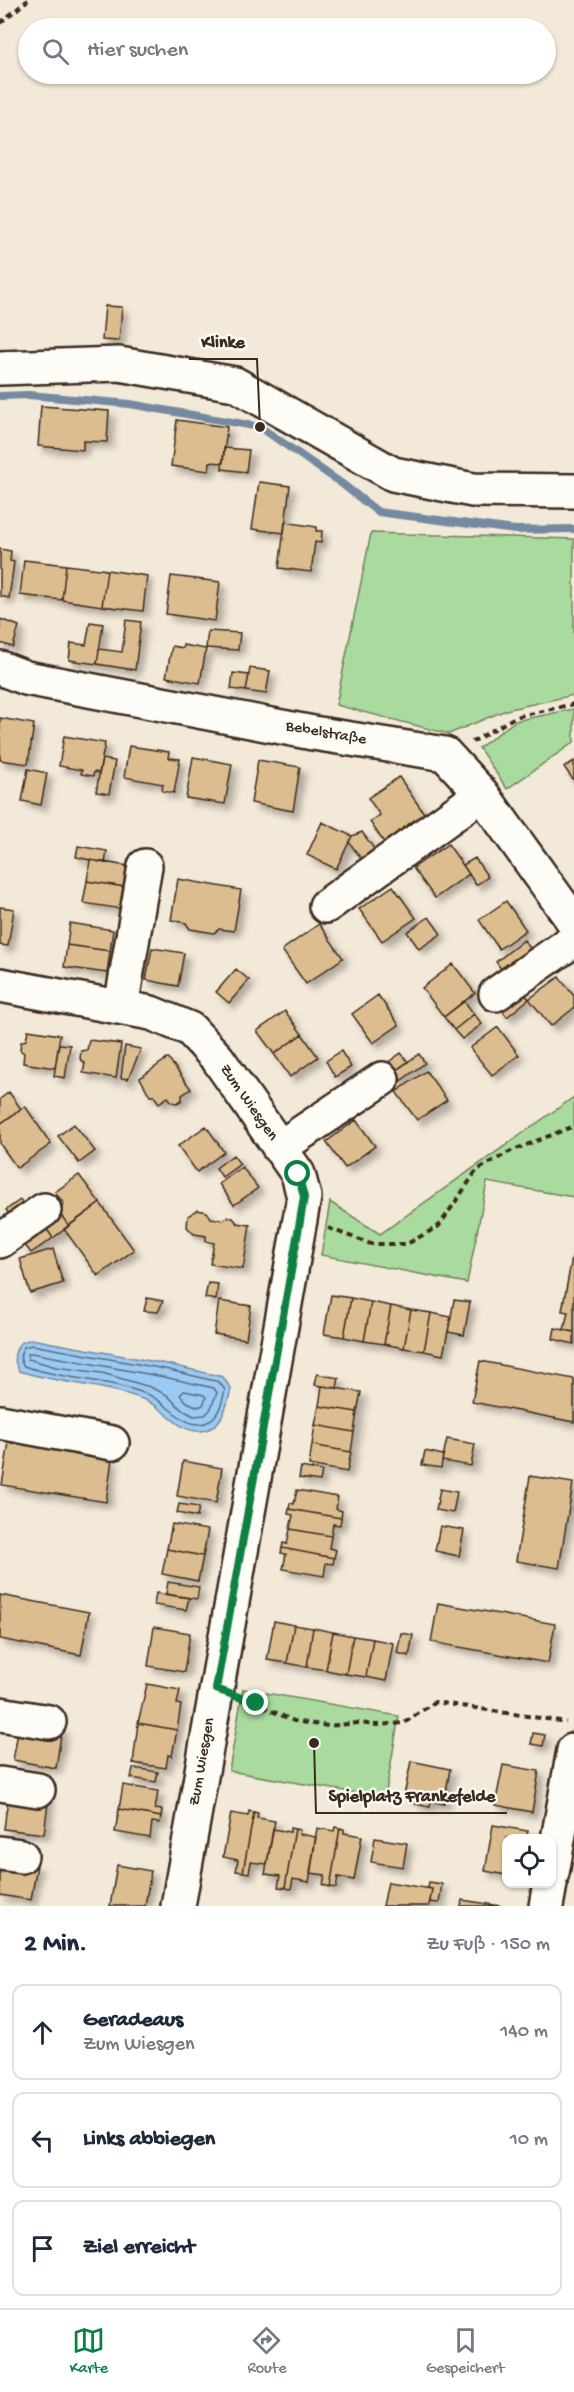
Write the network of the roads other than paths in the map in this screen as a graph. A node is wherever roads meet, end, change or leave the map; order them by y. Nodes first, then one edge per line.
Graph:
1 (0, 368) edge
2 (574, 491) edge
3 (0, 668) edge
4 (482, 794) junction
5 (145, 866) dead end
6 (326, 906) dead end
7 (574, 922) edge
8 (574, 940) edge
9 (0, 985) edge
10 (496, 993) dead end
11 (121, 1007) junction
12 (382, 1079) dead end
13 (279, 1148) junction
14 (44, 1210) dead end
15 (0, 1241) edge
16 (0, 1422) edge
17 (112, 1443) dead end
18 (0, 1714) edge
19 (49, 1722) dead end
20 (574, 1750) edge
21 (0, 1784) edge
22 (38, 1790) dead end
23 (556, 1851) edge
24 (549, 1888) edge
25 (178, 1906) edge
26 (546, 1906) edge

1 - 2 street
3 - 4 street, Bebelstraße
4 - 6 street
4 - 7 street
5 - 11 street
8 - 10 street
9 - 11 street, Zum Wiesgen
11 - 13 street, Zum Wiesgen
12 - 13 street
13 - 25 street, Zum Wiesgen
14 - 15 street
16 - 17 street
18 - 19 street
20 - 23 street
21 - 22 street
24 - 26 street

